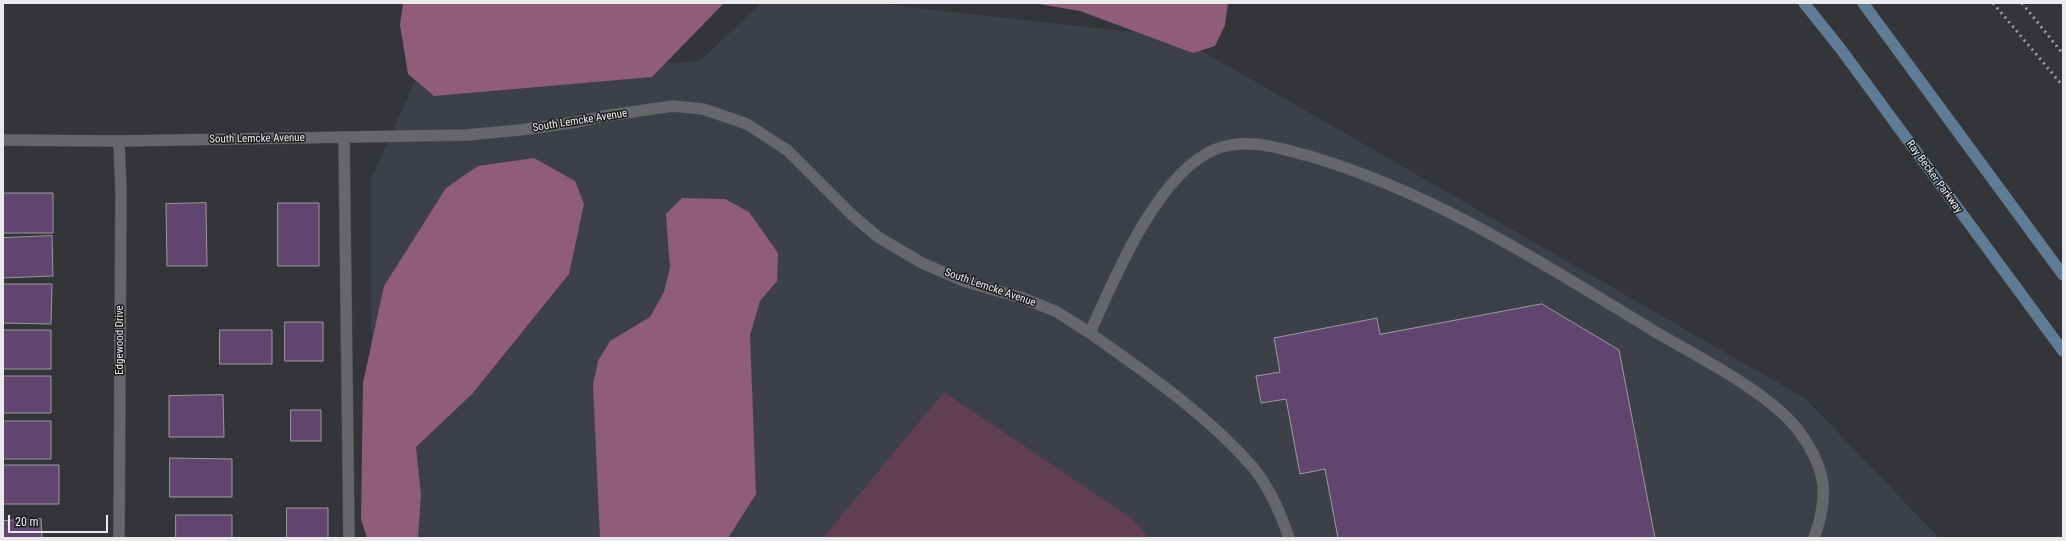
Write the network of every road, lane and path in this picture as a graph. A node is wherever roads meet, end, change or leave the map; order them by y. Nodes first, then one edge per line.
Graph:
1 (1804, 3) edge
2 (1863, 3) edge
3 (344, 137) junction
4 (3, 140) edge
5 (119, 141) junction
6 (2063, 274) edge
7 (1090, 333) junction
8 (2063, 351) edge
9 (119, 538) edge
10 (349, 538) edge
11 (1288, 538) edge
12 (1814, 538) edge

1 - 8 main road, Ray Becker Parkway
2 - 6 main road
3 - 5 street, South Lemcke Avenue
3 - 7 street, South Lemcke Avenue
3 - 10 street
4 - 5 street, South Lemcke Avenue
5 - 9 street, Edgewood Drive
7 - 11 street, South Lemcke Avenue
7 - 12 street

